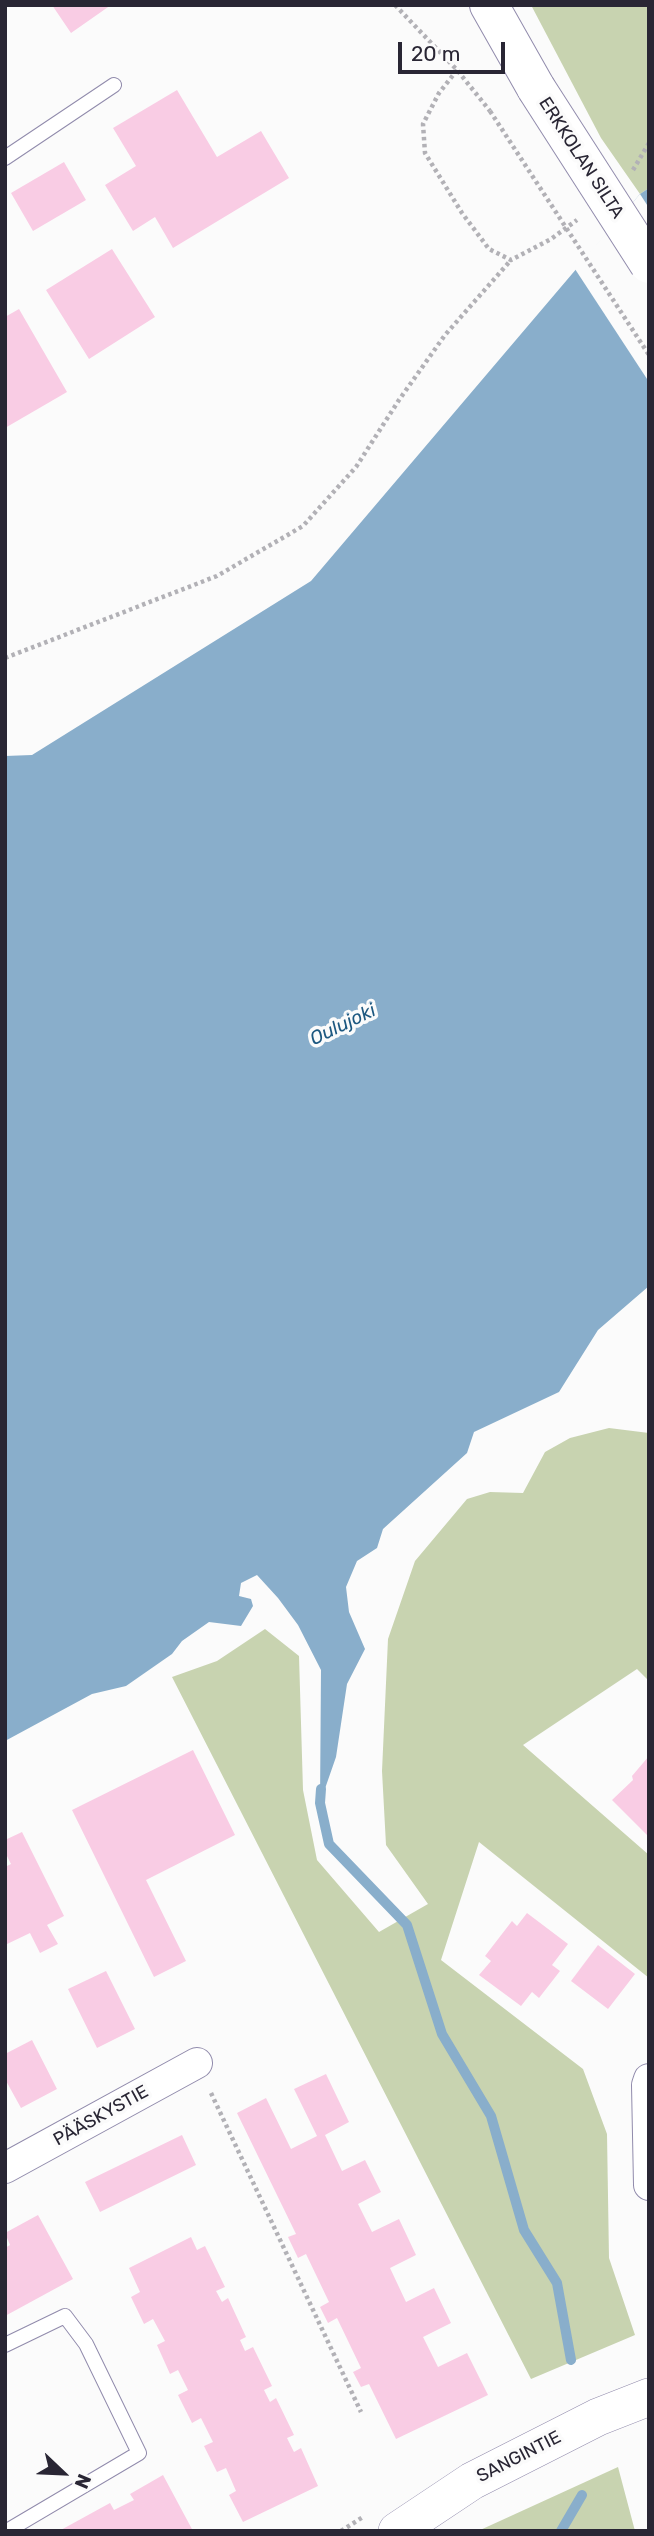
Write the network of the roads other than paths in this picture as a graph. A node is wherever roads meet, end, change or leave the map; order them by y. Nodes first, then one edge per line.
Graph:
1 (489, 5) edge
2 (114, 85) dead end
3 (5, 159) edge
4 (649, 264) edge
5 (197, 2063) road end
6 (649, 2079) edge
7 (5, 2168) edge
8 (649, 2185) edge
9 (5, 2345) edge
10 (649, 2397) edge
11 (7, 2531) edge
12 (397, 2531) edge

1 - 4 main road, ERKKOLAN SILTA, bridge
2 - 3 lane
5 - 7 street, PÄÄSKYSTIE
6 - 8 street
9 - 11 lane
10 - 12 street, SANGINTIE

